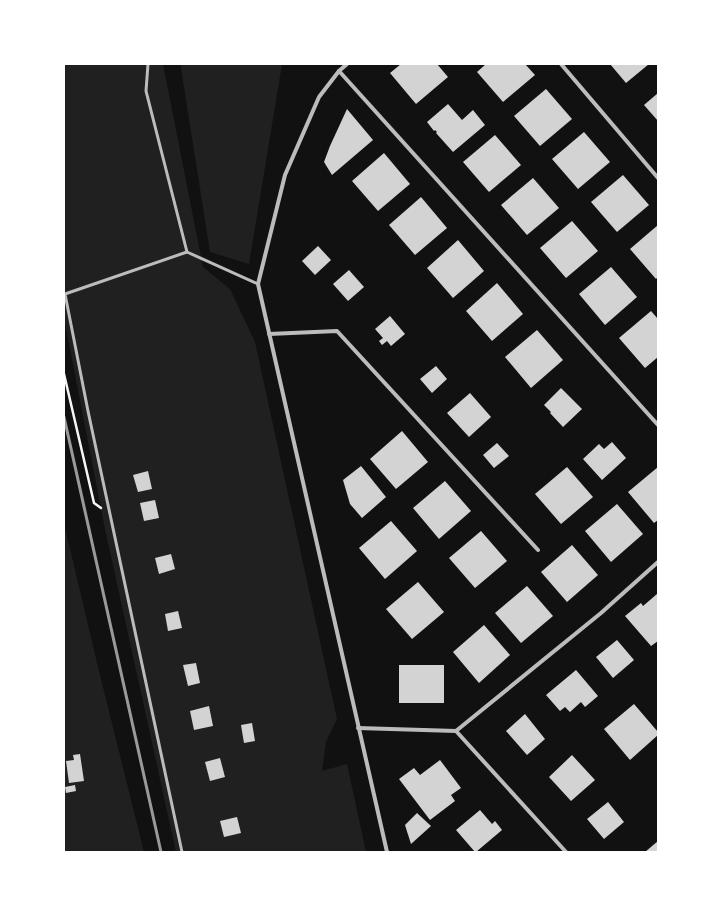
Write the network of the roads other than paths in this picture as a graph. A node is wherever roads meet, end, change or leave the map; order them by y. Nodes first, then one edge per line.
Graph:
1 (148, 64) edge
2 (347, 64) edge
3 (561, 64) edge
4 (339, 71) junction
5 (658, 178) edge
6 (188, 252) junction
7 (258, 284) junction
8 (269, 334) junction
9 (658, 425) edge
10 (538, 550) dead end
11 (658, 562) edge
12 (358, 728) junction
13 (456, 731) junction
14 (182, 852) edge
15 (387, 852) edge
16 (566, 852) edge

1 - 6 lane
2 - 4 street
3 - 5 street
4 - 7 street
4 - 9 street
6 - 7 lane
6 - 14 lane
7 - 8 street
8 - 10 street
8 - 12 street
11 - 13 street
12 - 13 street
12 - 15 street
13 - 16 street

